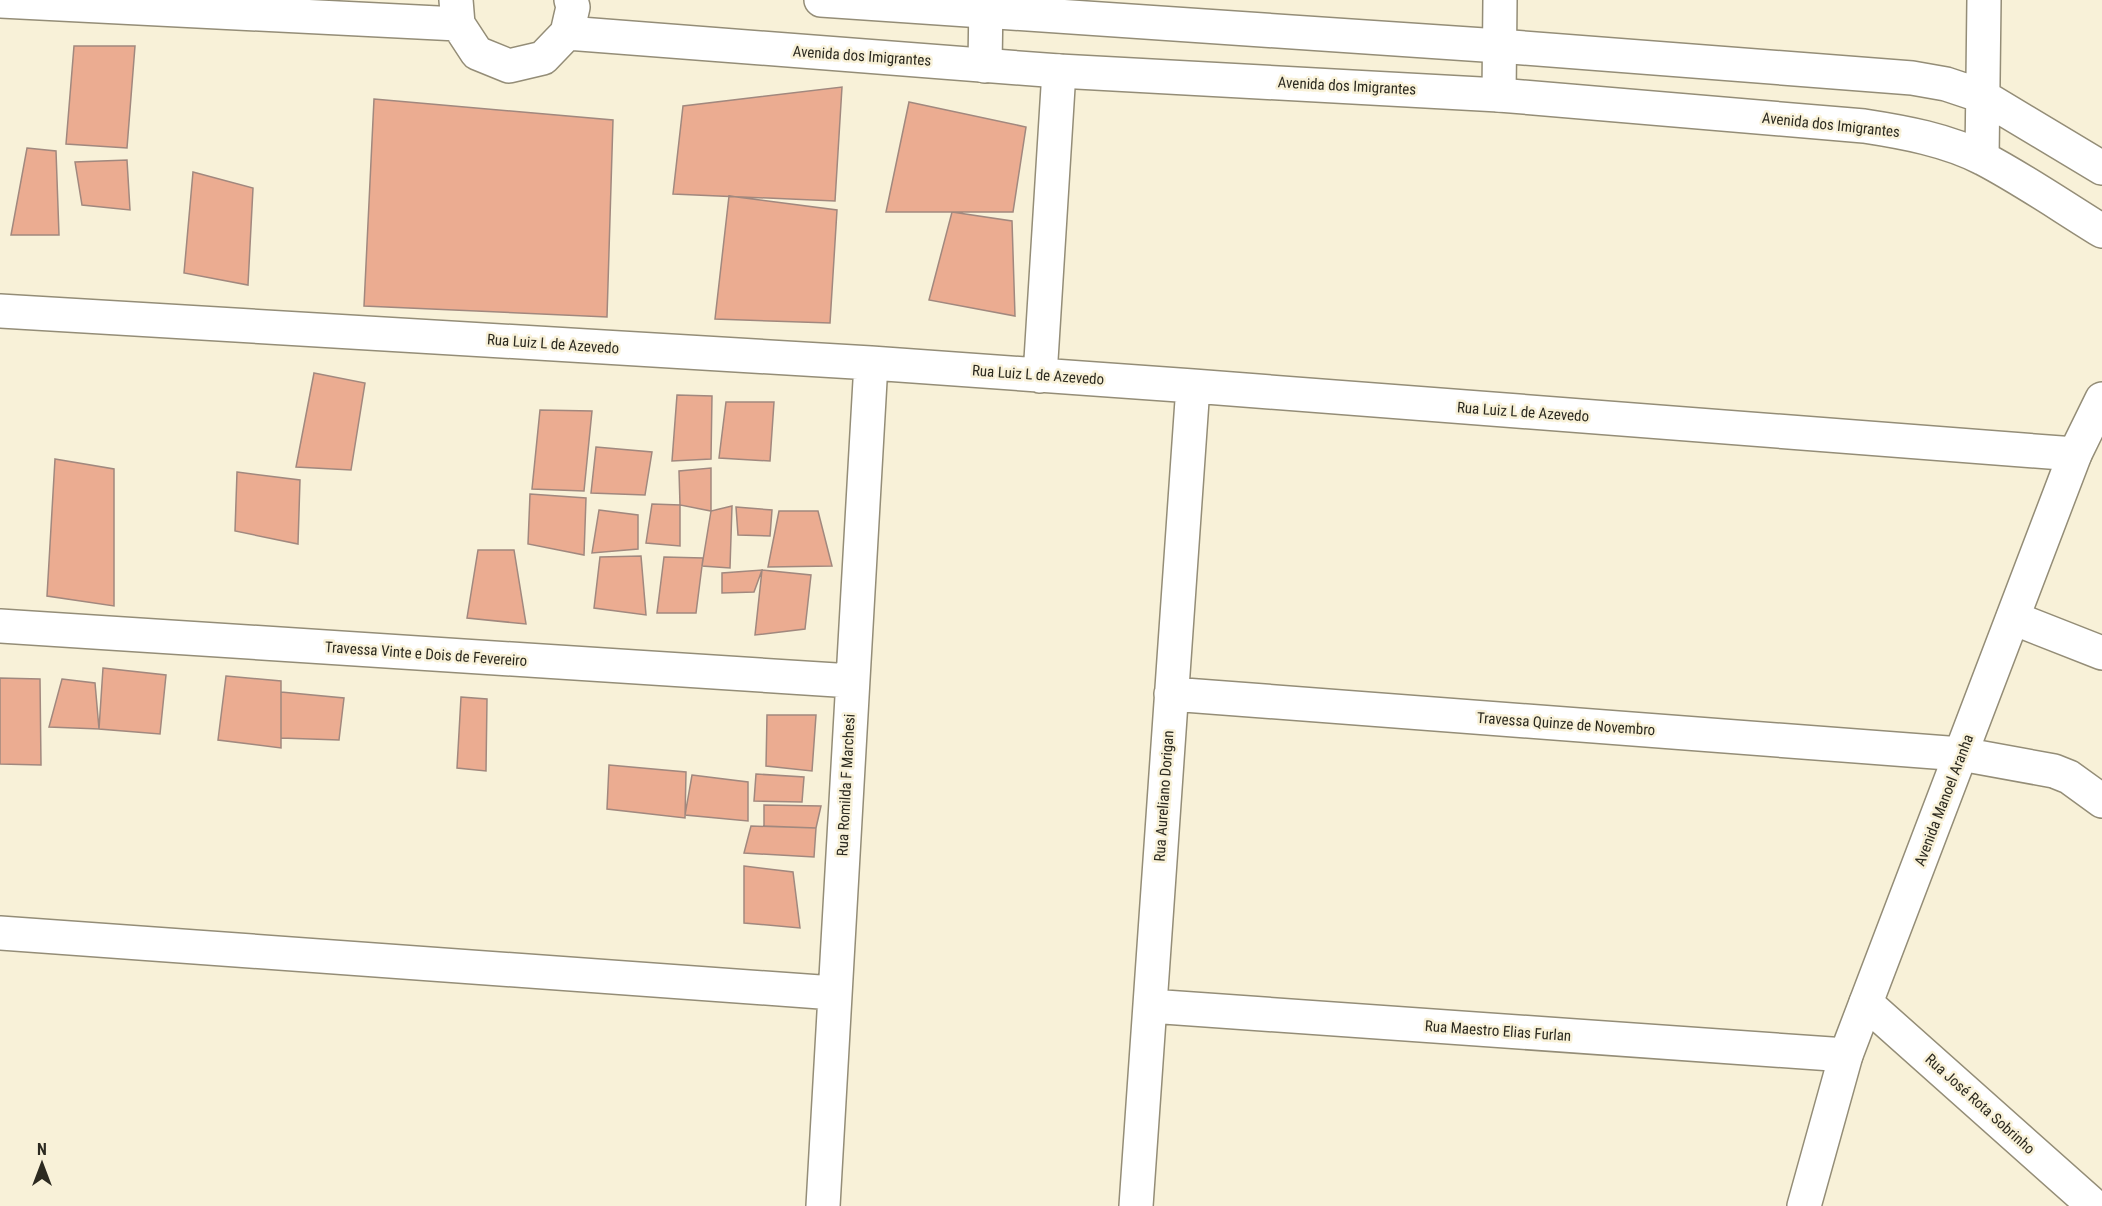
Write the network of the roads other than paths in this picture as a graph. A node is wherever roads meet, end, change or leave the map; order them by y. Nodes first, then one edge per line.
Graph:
1 (571, 0) edge
2 (820, 0) edge
3 (1500, 0) edge
4 (1984, 0) edge
5 (0, 1) edge
6 (985, 6) edge
7 (457, 12) edge
8 (567, 33) junction
9 (1500, 46) junction
10 (985, 66) junction
11 (1059, 71) junction
12 (1500, 94) junction
13 (1982, 96) junction
14 (1982, 158) junction
15 (2102, 168) edge
16 (2102, 231) edge
17 (0, 311) edge
18 (871, 363) junction
19 (1040, 375) junction
20 (1193, 386) junction
21 (2102, 399) edge
22 (2075, 454) junction
23 (2013, 618) junction
24 (0, 626) edge
25 (2102, 653) edge
26 (852, 681) junction
27 (1171, 694) junction
28 (1961, 754) junction
29 (2102, 801) edge
30 (0, 933) edge
31 (834, 993) junction
32 (1866, 1003) junction
33 (1149, 1006) junction
34 (1846, 1055) junction
35 (823, 1206) edge
36 (1136, 1206) edge
37 (1803, 1206) edge
38 (2094, 1206) edge

1 - 8 street
2 - 6 street
3 - 9 street
4 - 13 street
5 - 7 street
6 - 9 street
6 - 10 street
7 - 8 street
8 - 10 street, Avenida dos Imigrantes
9 - 12 street
9 - 13 street
10 - 11 street, Avenida dos Imigrantes
11 - 12 street, Avenida dos Imigrantes
11 - 19 street
12 - 14 street, Avenida dos Imigrantes
13 - 14 street
13 - 15 street
14 - 16 street, Avenida dos Imigrantes
17 - 18 street, Rua Luiz L de Azevedo
18 - 19 street, Rua Luiz L de Azevedo
18 - 26 street, Rua Romilda F Marchesi
19 - 20 street, Rua Luiz L de Azevedo
20 - 22 street, Rua Luiz L de Azevedo
20 - 27 street, Rua Aureliano Dorigan
21 - 22 street, Avenida Manoel Aranha
22 - 23 street, Avenida Manoel Aranha
23 - 25 street
23 - 28 street, Avenida Manoel Aranha
24 - 26 street, Travessa Vinte e Dois de Fevereiro
26 - 31 street, Rua Romilda F Marchesi
27 - 28 street, Travessa Quinze de Novembro
27 - 33 street, Rua Aureliano Dorigan
28 - 29 street, Travessa Quinze de Novembro
28 - 32 street, Avenida Manoel Aranha
30 - 31 street
31 - 35 street, Rua Romilda F Marchesi
32 - 34 street, Avenida Manoel Aranha
32 - 38 street, Rua José Rota Sobrinho
33 - 34 street, Rua Maestro Elias Furlan
33 - 36 street, Rua Aureliano Dorigan
34 - 37 street, Avenida Manoel Aranha

